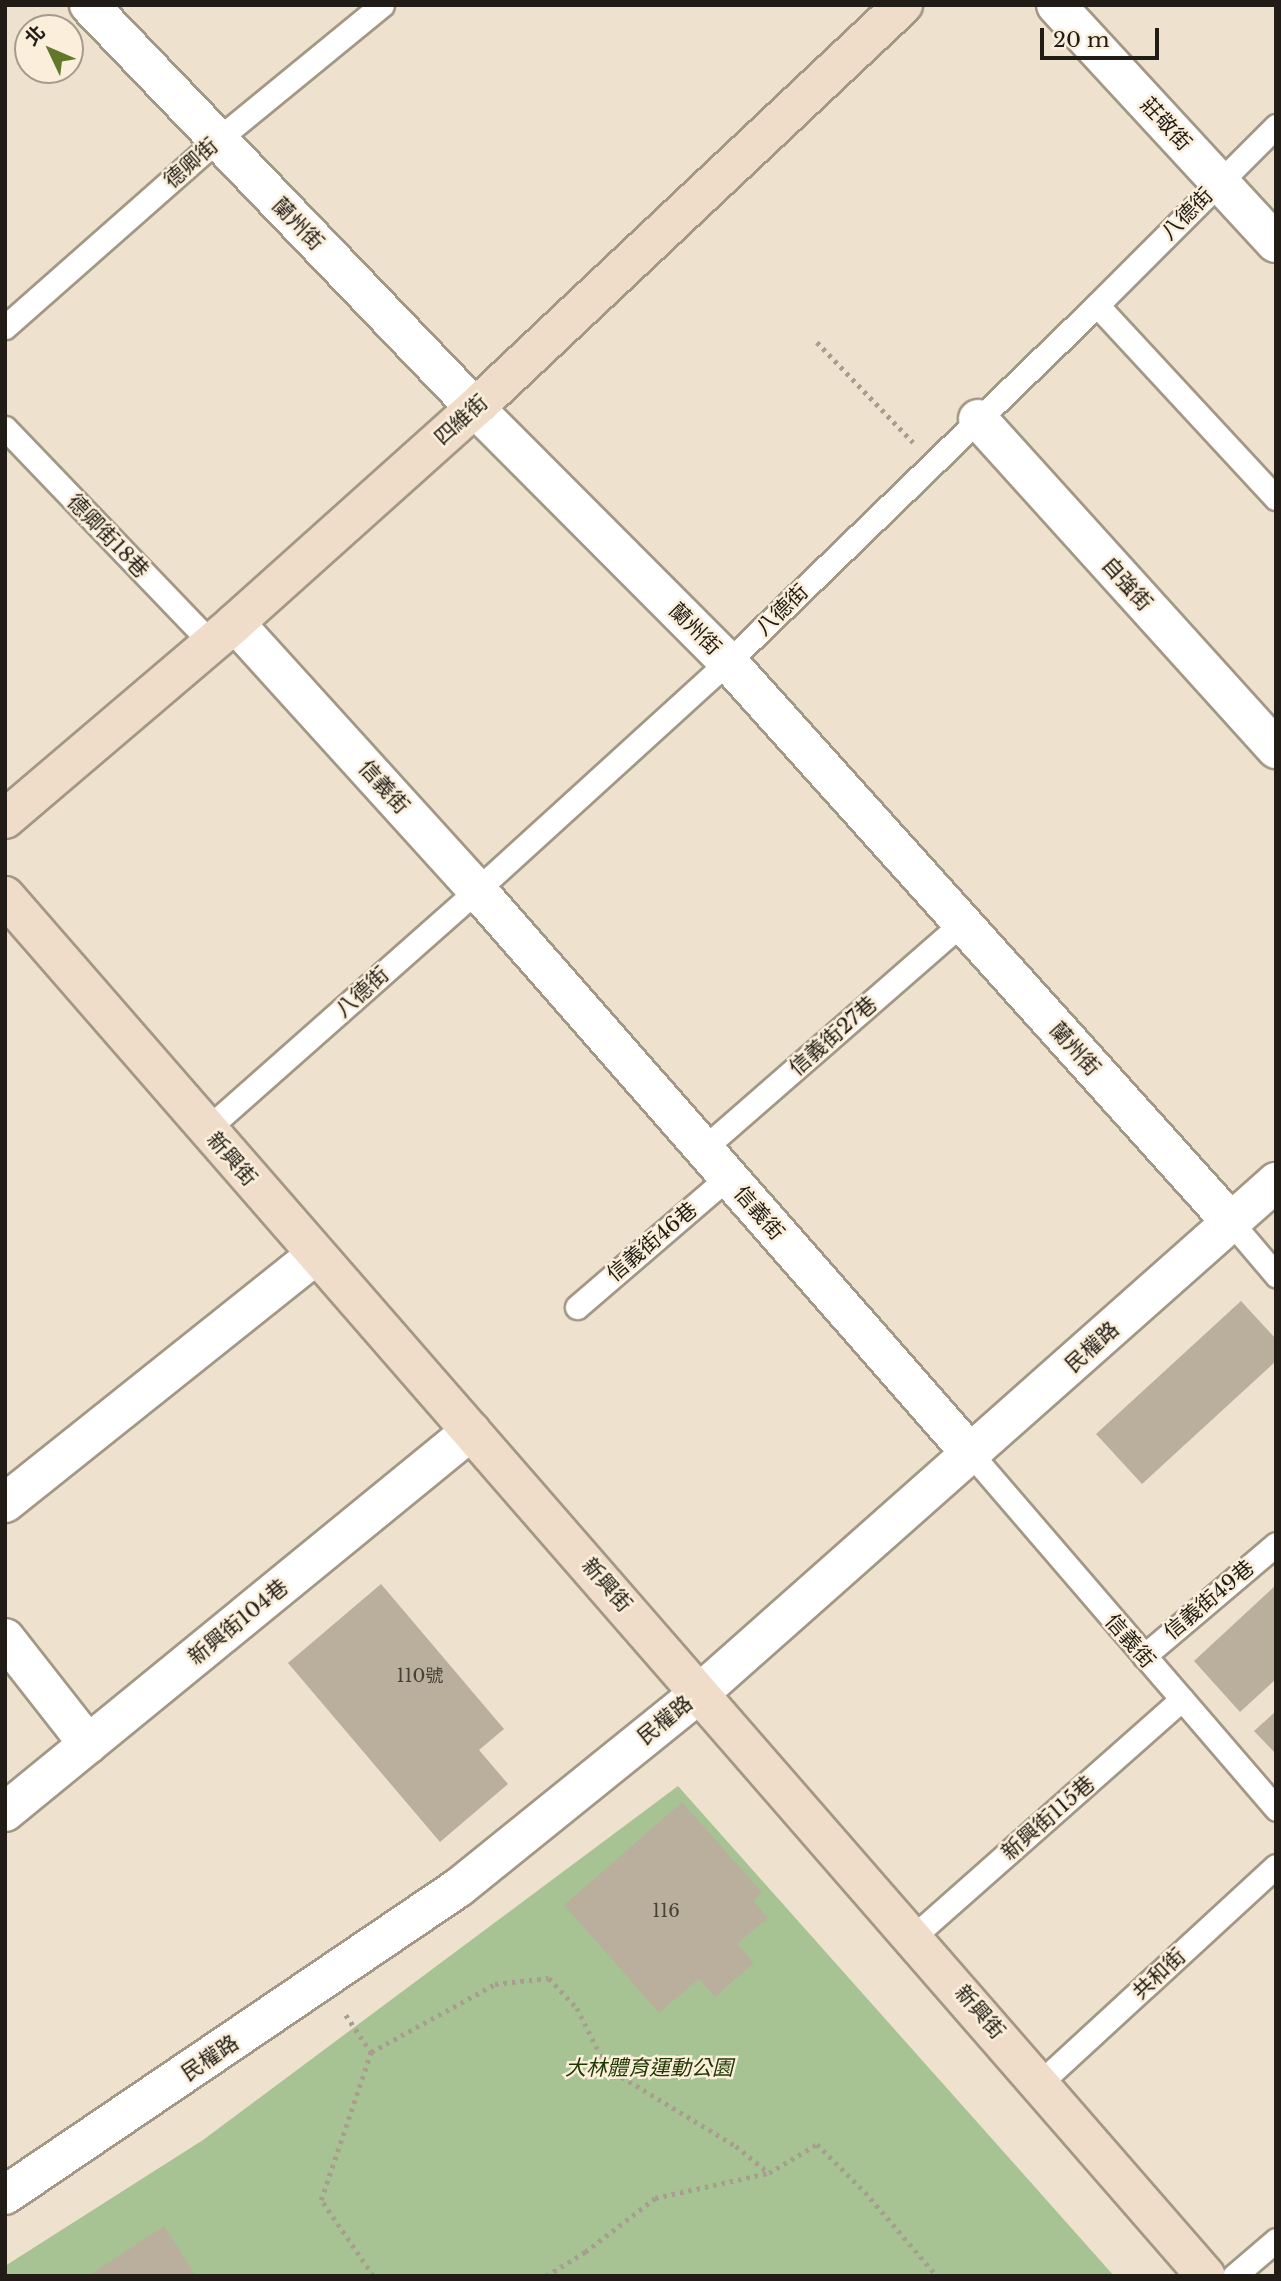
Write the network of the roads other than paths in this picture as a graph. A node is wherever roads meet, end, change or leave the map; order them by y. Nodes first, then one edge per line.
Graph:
1 (89, 5) edge
2 (382, 5) edge
3 (903, 5) edge
4 (1056, 5) edge
5 (1276, 126) edge
6 (217, 140) junction
7 (1219, 182) junction
8 (1276, 243) edge
9 (1097, 305) junction
10 (5, 327) edge
11 (475, 408) junction
12 (978, 419) junction
13 (5, 428) edge
14 (1276, 498) edge
15 (223, 633) junction
16 (728, 662) junction
17 (1276, 749) edge
18 (5, 819) edge
19 (477, 890) junction
20 (5, 896) edge
21 (962, 923) junction
22 (206, 1130) junction
23 (716, 1163) junction
24 (1276, 1182) edge
25 (1231, 1222) junction
26 (316, 1255) junction
27 (1276, 1275) edge
28 (576, 1307) dead end
29 (471, 1432) junction
30 (972, 1455) junction
31 (5, 1503) edge
32 (1276, 1544) edge
33 (5, 1638) edge
34 (1144, 1656) junction
35 (701, 1692) junction
36 (1182, 1699) junction
37 (88, 1744) junction
38 (1276, 1809) edge
39 (5, 1812) edge
40 (1276, 1866) edge
41 (913, 1937) junction
42 (1041, 2082) junction
43 (5, 2195) edge
44 (1276, 2239) edge
45 (1206, 2276) edge
46 (1234, 2276) edge

1 - 6 street, 蘭州街
2 - 6 lane, 德卿街
3 - 11 main road, 四維街
4 - 7 street, 莊敬街
5 - 7 lane, 八德街
6 - 10 lane, 德卿街
6 - 11 street, 蘭州街
7 - 8 street, 莊敬街
7 - 9 lane, 八德街
9 - 12 lane, 八德街
9 - 14 lane
11 - 15 main road, 四維街
11 - 16 street, 蘭州街
12 - 16 lane, 八德街
12 - 17 street, 自強街
13 - 15 lane, 德卿街18巷
15 - 18 main road, 四維街
15 - 19 street, 信義街
16 - 19 lane, 八德街
16 - 21 street, 蘭州街
19 - 22 lane, 八德街
19 - 23 street, 信義街
20 - 22 main road, 新興街
21 - 23 lane, 信義街27巷
21 - 25 street, 蘭州街
22 - 26 main road, 新興街
23 - 28 lane, 信義街46巷
23 - 30 street, 信義街
24 - 25 street, 民權路
25 - 27 lane, 蘭州街
25 - 30 street, 民權路
26 - 29 main road, 新興街
26 - 31 street
29 - 35 main road, 新興街
29 - 37 street, 新興街104巷
30 - 34 lane, 信義街
30 - 35 street, 民權路
32 - 34 lane, 信義街49巷
33 - 37 street
34 - 36 lane, 信義街
35 - 41 main road, 新興街
35 - 43 street, 民權路
36 - 38 lane, 信義街
36 - 41 lane, 新興街115巷
37 - 39 street, 新興街104巷
40 - 42 lane, 共和街
41 - 42 main road, 新興街
42 - 45 main road, 新興街
44 - 46 lane

